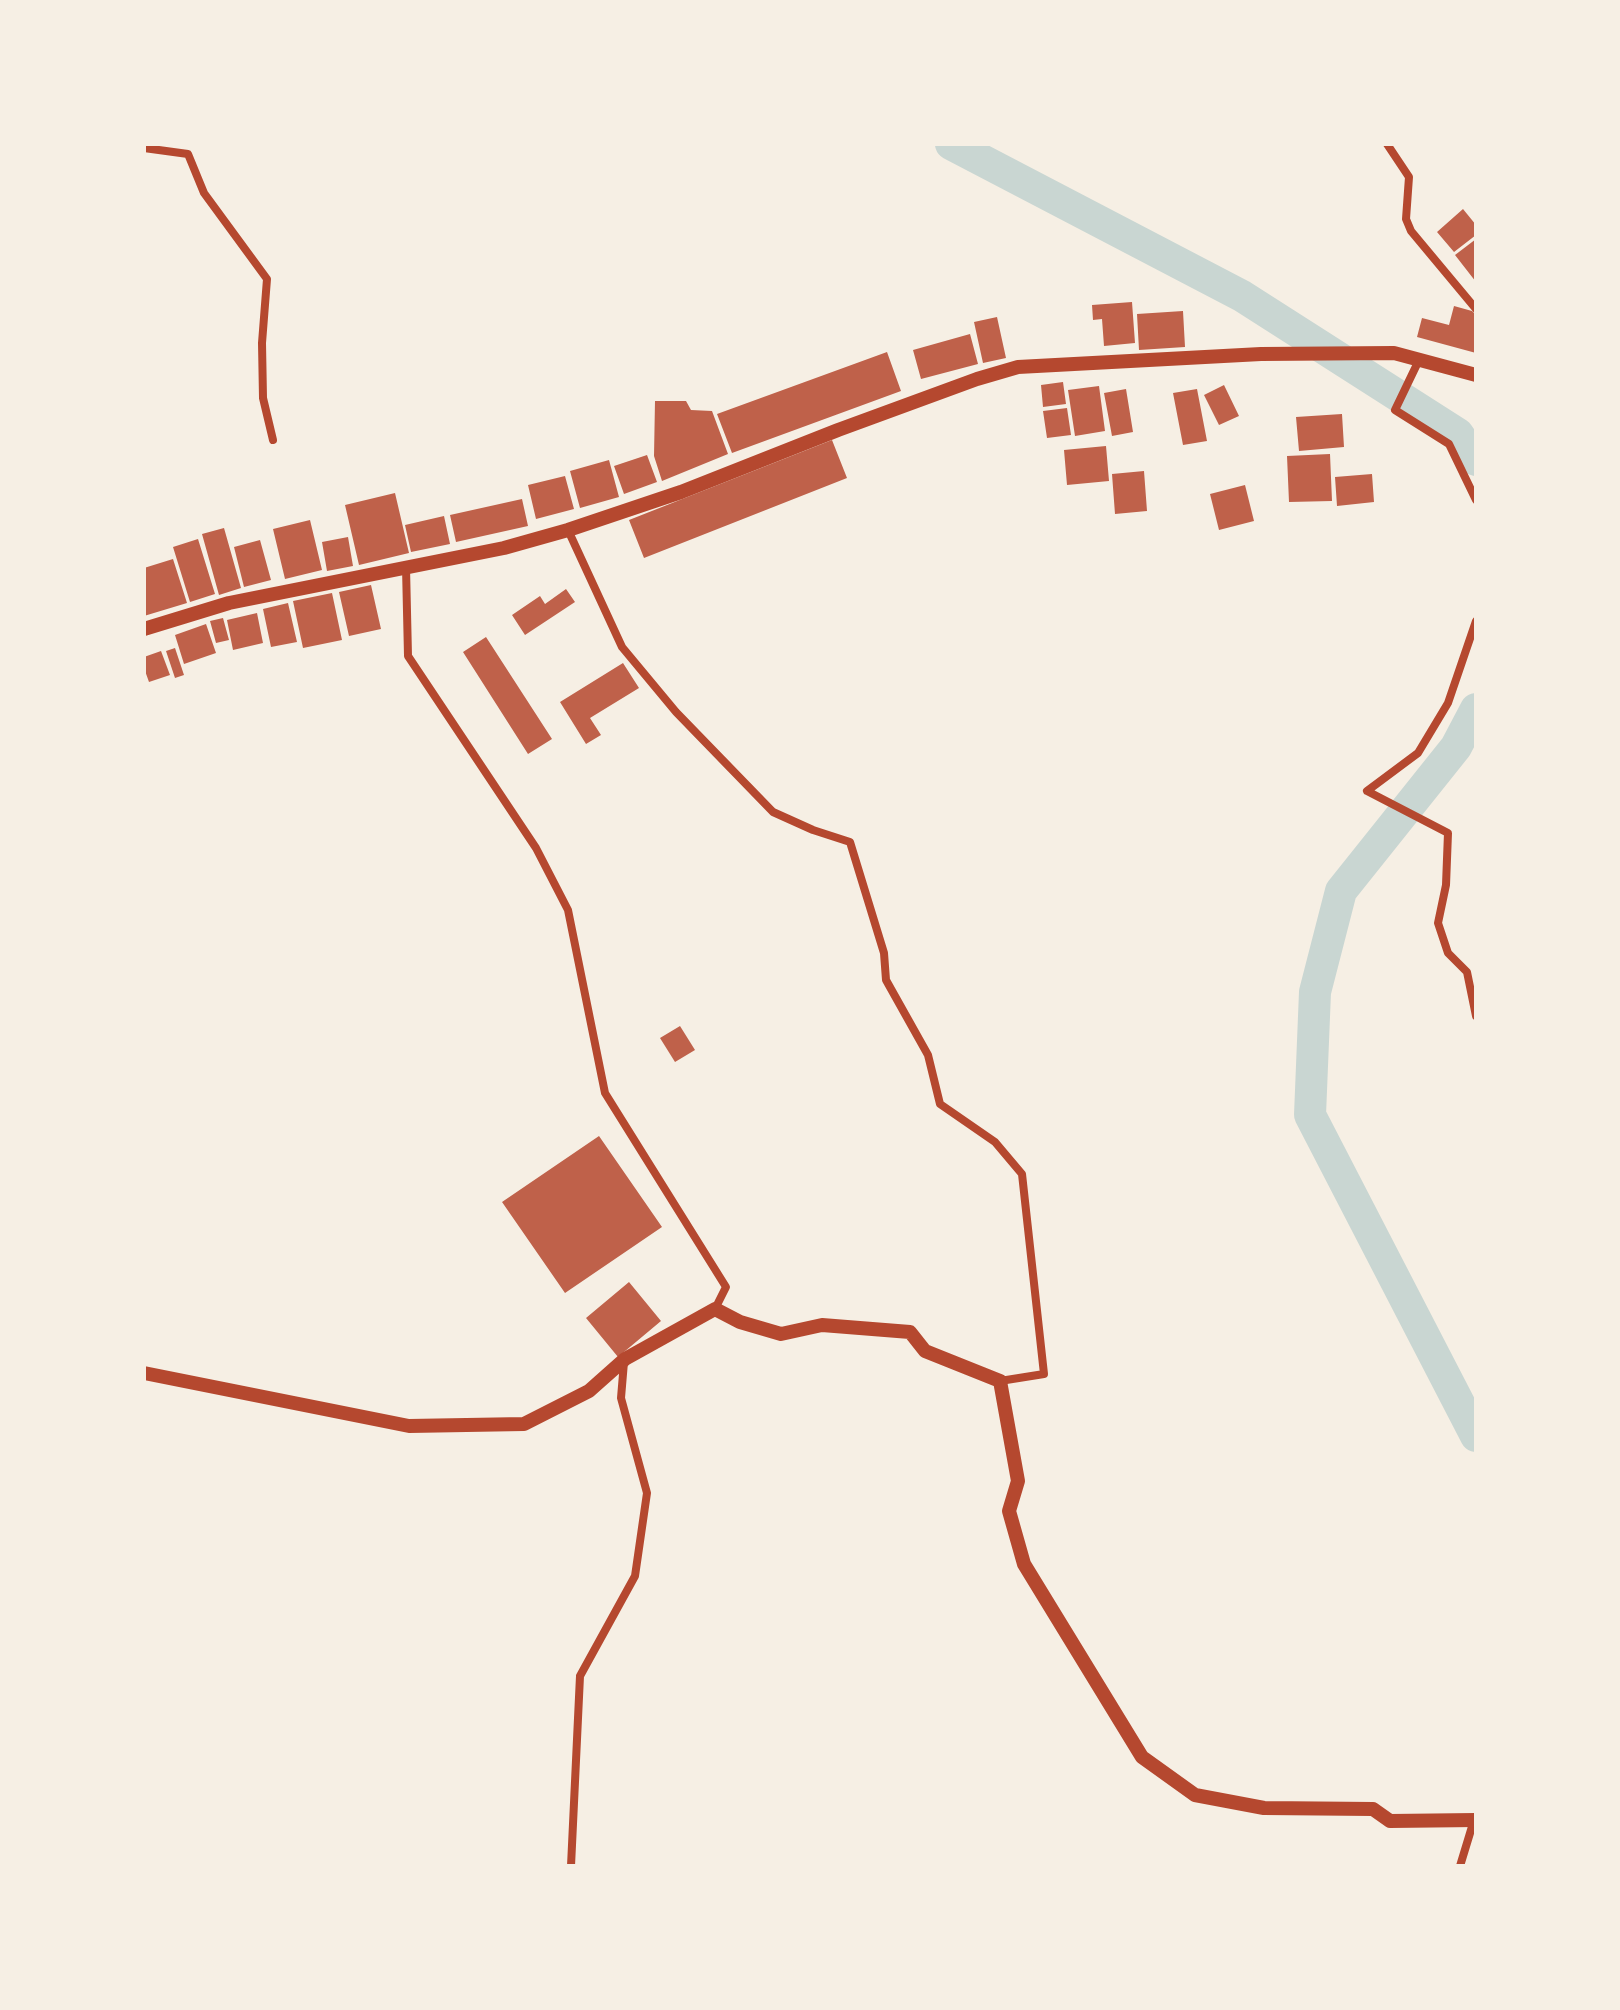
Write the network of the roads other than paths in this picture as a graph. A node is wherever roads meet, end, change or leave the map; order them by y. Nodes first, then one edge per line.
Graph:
1 (1387, 144) edge
2 (144, 148) edge
3 (1476, 309) edge
4 (1416, 366) junction
5 (1476, 375) edge
6 (273, 440) dead end
7 (1476, 500) edge
8 (568, 530) junction
9 (406, 567) junction
10 (1476, 621) edge
11 (144, 629) edge
12 (1476, 1016) edge
13 (715, 1309) junction
14 (625, 1359) junction
15 (144, 1373) edge
16 (1000, 1381) junction
17 (1475, 1820) edge
18 (571, 1866) edge
19 (1460, 1866) edge

1 - 3 street
2 - 6 street
4 - 5 street
4 - 7 street
4 - 8 street
8 - 9 street
8 - 16 street
9 - 11 street
9 - 13 street
10 - 12 street
13 - 14 street
13 - 16 street
14 - 15 street
14 - 18 street
16 - 17 street
17 - 19 street

